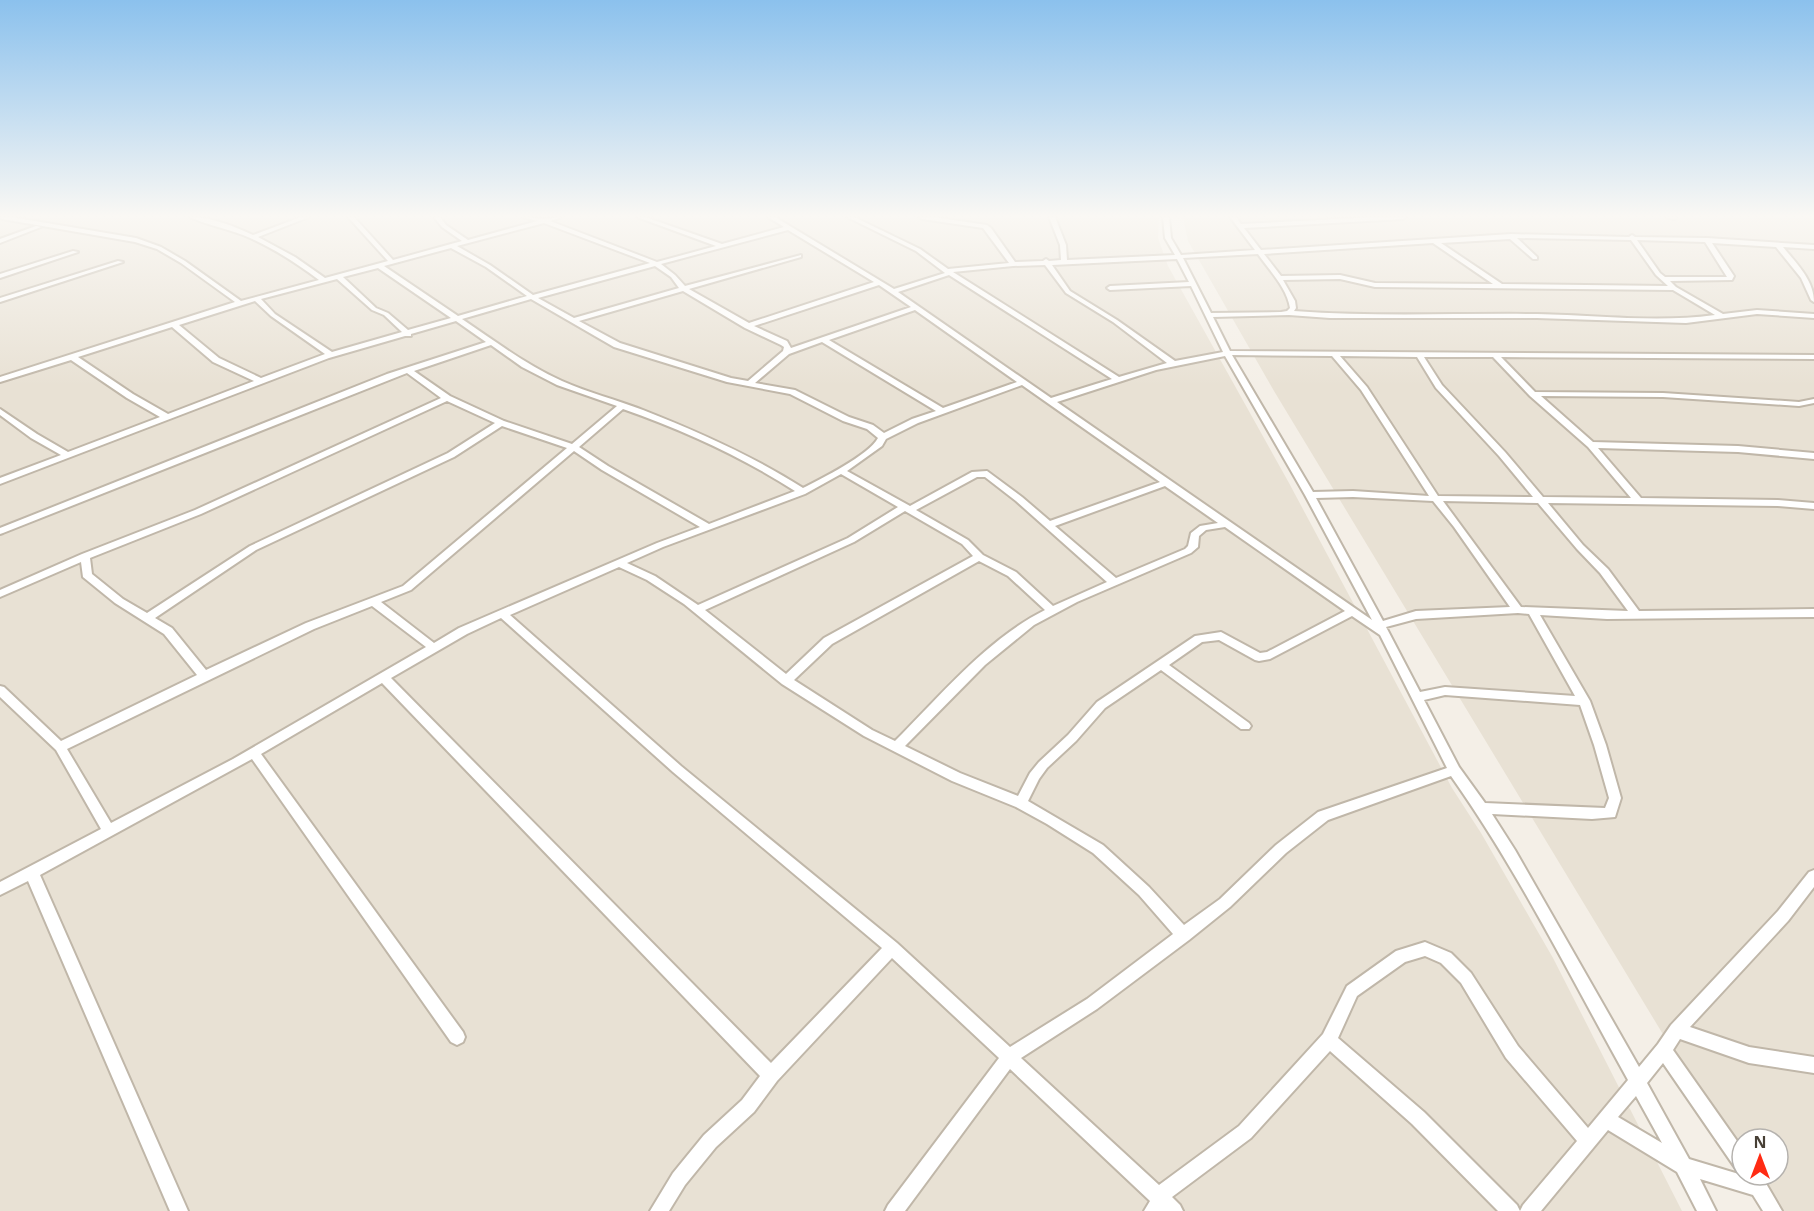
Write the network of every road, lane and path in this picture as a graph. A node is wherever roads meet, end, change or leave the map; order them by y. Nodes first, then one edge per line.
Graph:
1 (84, 274) edge
2 (199, 274) edge
3 (314, 274) edge
4 (349, 274) edge
5 (391, 274) edge
6 (499, 274) edge
7 (621, 274) edge
8 (670, 274) edge
9 (738, 274) edge
10 (863, 274) edge
11 (944, 274) edge
12 (950, 274) edge
13 (1055, 274) edge
14 (1188, 274) edge
15 (1275, 274) edge
16 (1482, 274) edge
17 (1659, 274) edge
18 (1729, 274) edge
19 (1800, 274) edge
20 (339, 276) junction
21 (1279, 278) junction
22 (1663, 279) junction
23 (323, 280) junction
24 (878, 283) junction
25 (1193, 284) junction
26 (1500, 286) junction
27 (1110, 288) dead end
28 (1674, 288) junction
29 (684, 289) junction
30 (892, 292) junction
31 (532, 297) junction
32 (256, 298) junction
33 (0, 300) edge
34 (1814, 300) edge
35 (240, 303) junction
36 (915, 308) junction
37 (1289, 313) junction
38 (1208, 315) junction
39 (1814, 316) edge
40 (1724, 317) junction
41 (459, 318) junction
42 (573, 320) junction
43 (173, 324) junction
44 (748, 326) junction
45 (408, 334) junction
46 (824, 340) junction
47 (493, 342) junction
48 (786, 352) junction
49 (1227, 353) junction
50 (1335, 354) junction
51 (1419, 354) junction
52 (331, 355) junction
53 (1495, 356) junction
54 (72, 357) junction
55 (1814, 357) edge
56 (1174, 364) junction
57 (408, 370) junction
58 (1118, 379) junction
59 (0, 380) edge
60 (260, 381) junction
61 (1023, 382) junction
62 (750, 383) junction
63 (1533, 394) junction
64 (447, 398) junction
65 (1051, 401) junction
66 (1814, 401) edge
67 (623, 405) junction
68 (0, 411) edge
69 (942, 411) junction
70 (167, 417) junction
71 (501, 423) junction
72 (883, 437) junction
73 (1591, 445) junction
74 (574, 447) junction
75 (68, 455) junction
76 (1814, 456) edge
77 (841, 471) junction
78 (0, 482) edge
79 (1167, 482) junction
80 (802, 492) junction
81 (1310, 495) junction
82 (1436, 499) junction
83 (1539, 500) junction
84 (1638, 501) junction
85 (1814, 506) edge
86 (907, 508) junction
87 (1228, 524) junction
88 (1048, 525) junction
89 (706, 526) junction
90 (0, 531) edge
91 (85, 556) junction
92 (979, 557) junction
93 (619, 563) junction
94 (1114, 582) junction
95 (0, 594) edge
96 (373, 602) junction
97 (696, 610) junction
98 (1052, 610) junction
99 (1518, 610) junction
100 (1353, 611) junction
101 (1533, 611) junction
102 (1814, 613) edge
103 (503, 614) junction
104 (1636, 615) junction
105 (147, 618) junction
106 (1383, 629) junction
107 (434, 648) junction
108 (1162, 665) junction
109 (204, 676) junction
110 (383, 677) junction
111 (786, 681) junction
112 (0, 690) edge
113 (1417, 697) junction
114 (1584, 701) junction
115 (1245, 726) dead end
116 (60, 747) junction
117 (897, 747) junction
118 (253, 752) junction
119 (1454, 770) junction
120 (1021, 803) junction
121 (1481, 808) junction
122 (109, 831) junction
123 (32, 873) junction
124 (1814, 876) edge
125 (0, 889) edge
126 (1184, 934) junction
127 (892, 948) junction
128 (1677, 1030) junction
129 (457, 1037) dead end
130 (1329, 1041) junction
131 (1664, 1050) junction
132 (1010, 1056) junction
133 (1814, 1065) edge
134 (771, 1075) junction
135 (1637, 1080) junction
136 (1605, 1119) junction
137 (1587, 1140) junction
138 (1730, 1145) edge
139 (1683, 1166) junction
140 (1730, 1176) edge
141 (1759, 1187) edge
142 (1162, 1204) edge
143 (179, 1211) edge
144 (659, 1211) edge
145 (894, 1211) edge
146 (1511, 1211) edge
147 (1529, 1211) edge
148 (1707, 1211) edge
149 (1773, 1211) edge

1 - 33 street
2 - 35 street
3 - 23 street
4 - 20 street
5 - 41 street
6 - 31 street
7 - 31 street
8 - 29 street
9 - 29 street
10 - 24 street
11 - 30 street
12 - 58 street
13 - 56 street
14 - 25 street
15 - 21 street
16 - 26 street
17 - 22 street
18 - 22 street
19 - 34 street
20 - 23 street
20 - 45 street
21 - 26 street
21 - 37 street
22 - 28 street
23 - 32 street
24 - 30 street
24 - 44 street
25 - 27 street
25 - 38 street
26 - 28 street
28 - 40 street
29 - 42 street
29 - 44 street
30 - 36 street
31 - 41 street
31 - 42 street
32 - 35 street
32 - 52 street
35 - 43 street
36 - 46 street
36 - 61 street
37 - 38 street
37 - 40 street
38 - 49 street
39 - 40 street
41 - 45 street
41 - 47 street
42 - 62 street
43 - 54 street
43 - 60 street
44 - 48 street
45 - 52 street
46 - 48 street
46 - 69 street
47 - 57 street
47 - 67 street
48 - 62 street
49 - 50 street
49 - 56 street
49 - 81 street
50 - 51 street
50 - 82 street
51 - 53 street
51 - 83 street
52 - 60 street
53 - 55 street
53 - 63 street
54 - 59 street
54 - 70 street
56 - 58 street
57 - 64 street
57 - 90 street
58 - 65 street
60 - 70 street
61 - 65 street
61 - 69 street
62 - 72 street
63 - 66 street
63 - 73 street
64 - 71 street
64 - 91 street
65 - 79 street
67 - 74 street
67 - 80 street
68 - 75 street
69 - 72 street
70 - 75 street
71 - 74 street
71 - 105 street
72 - 77 street
73 - 76 street
73 - 84 street
74 - 89 street
74 - 96 street
75 - 78 street
77 - 80 street
77 - 86 street
79 - 87 street
79 - 88 street
80 - 89 street
81 - 82 street
81 - 106 street
82 - 83 street
82 - 99 street
83 - 84 street
83 - 104 street
84 - 85 street
86 - 88 street
86 - 92 street
86 - 97 street
87 - 94 street
87 - 100 street
88 - 94 street
89 - 93 street
91 - 95 street
91 - 105 street
92 - 98 street
92 - 111 street
93 - 97 street
93 - 103 street
94 - 98 street
96 - 107 street
96 - 109 street
97 - 111 street
98 - 117 street
99 - 101 street
99 - 106 street
100 - 106 street
100 - 108 street
101 - 104 street
101 - 114 street
102 - 104 street
103 - 107 street
103 - 127 street
105 - 109 street
106 - 113 street
107 - 110 street
108 - 115 street
108 - 120 street
109 - 116 street
110 - 118 street
110 - 134 street
111 - 117 street
112 - 116 street
113 - 114 street
113 - 119 street
114 - 121 street
116 - 122 street
117 - 120 street
118 - 122 street
118 - 129 street
119 - 121 street
119 - 126 street
120 - 126 street
121 - 135 street
122 - 123 street
123 - 125 street
123 - 143 street
124 - 128 street
126 - 132 street
127 - 132 street
127 - 134 street
128 - 131 street
128 - 133 street
130 - 137 street
130 - 142 street
130 - 146 street
131 - 135 street
131 - 138 street
132 - 142 street
132 - 145 street
134 - 144 street
135 - 136 street
135 - 139 street
136 - 137 street
136 - 139 street
137 - 147 street
139 - 140 street
139 - 148 street
141 - 149 street

